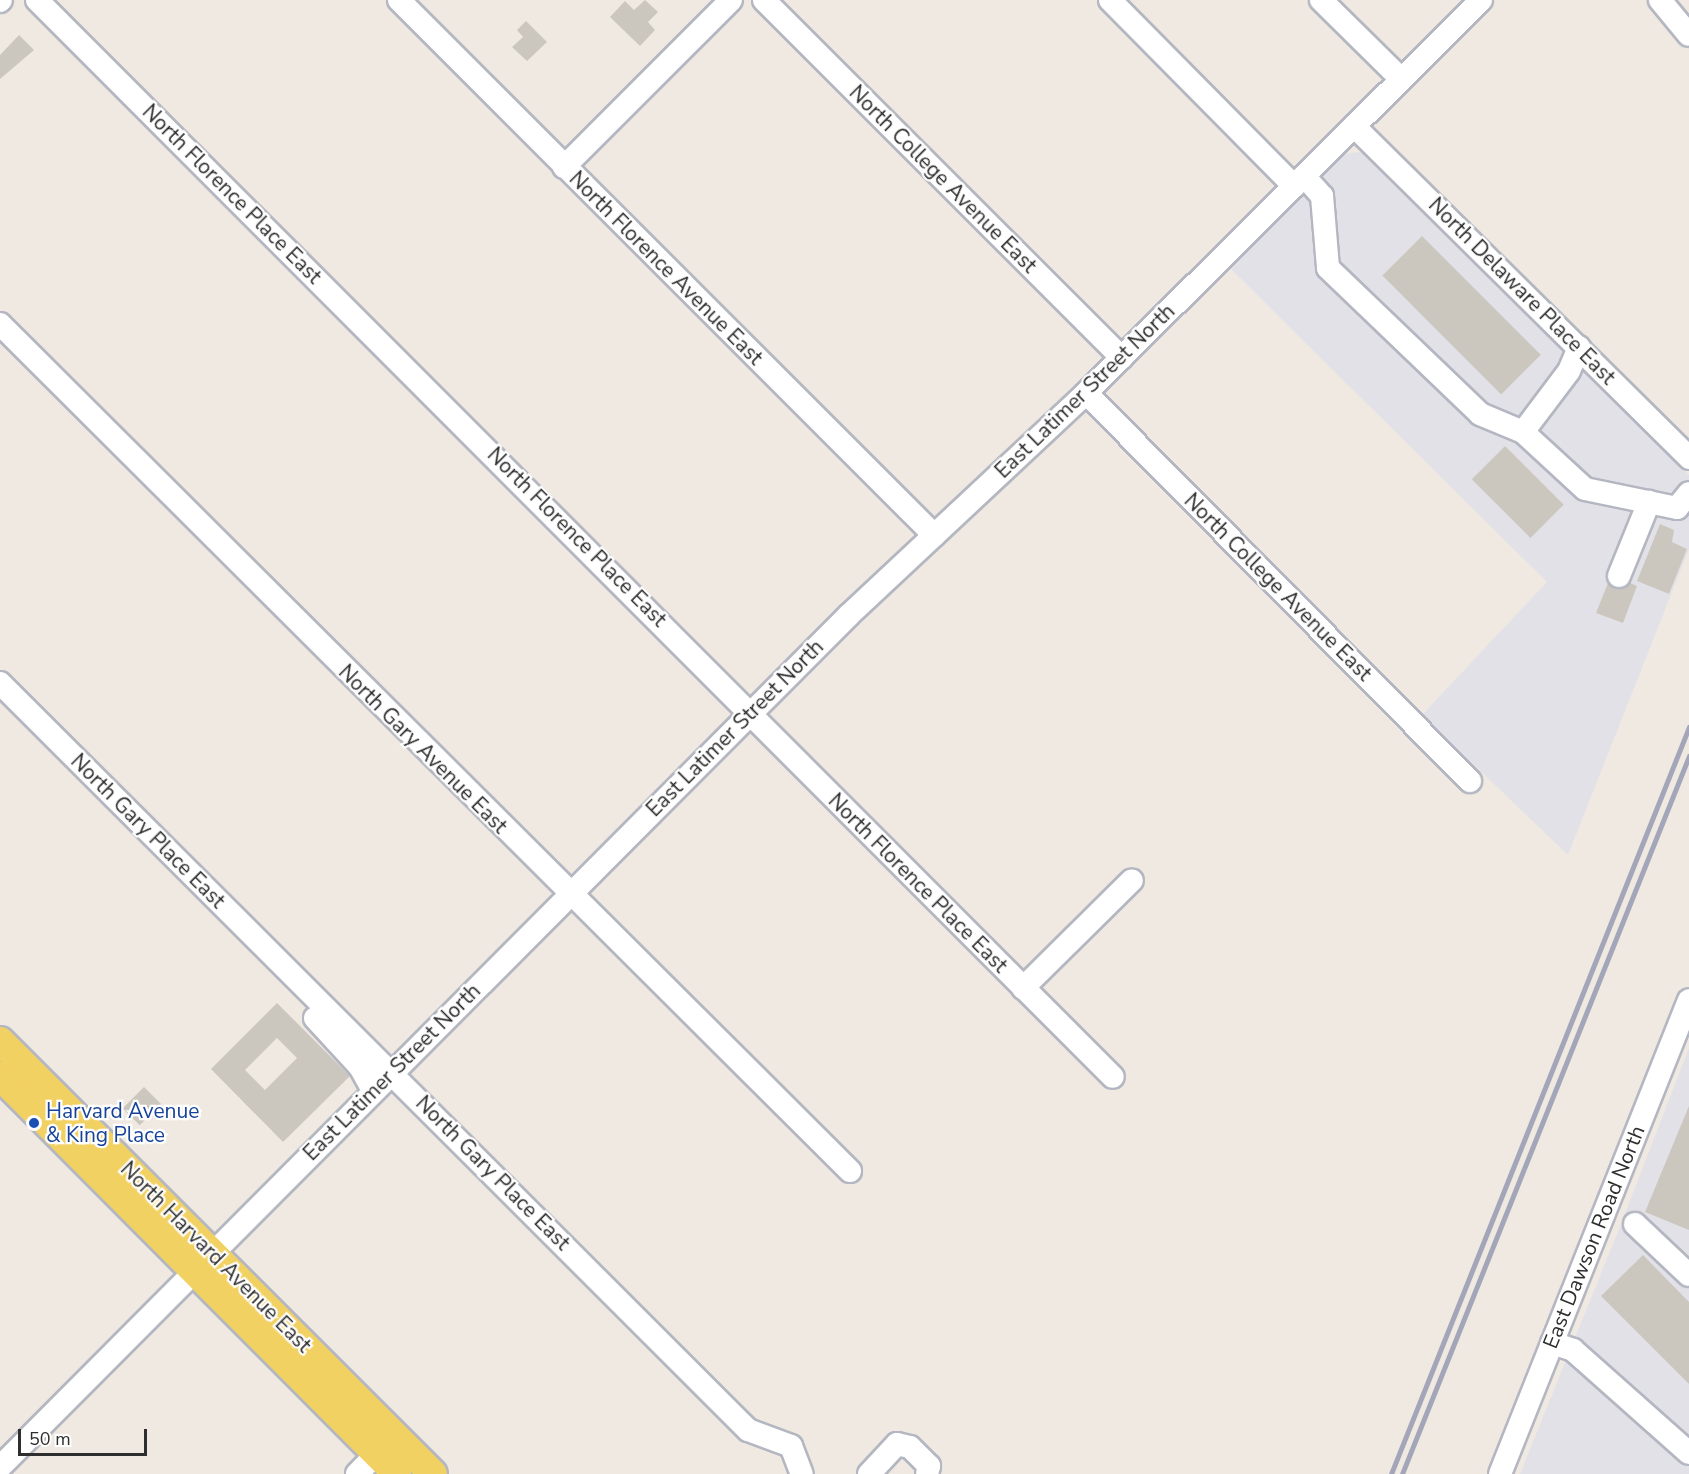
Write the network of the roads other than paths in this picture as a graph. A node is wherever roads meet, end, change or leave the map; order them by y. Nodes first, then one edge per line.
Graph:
1 (37, 0) edge
2 (399, 0) edge
3 (731, 0) edge
4 (764, 0) edge
5 (1110, 0) edge
6 (1321, 0) edge
7 (1481, 0) edge
8 (1660, 0) edge
9 (1689, 35) edge
10 (1401, 79) junction
11 (1354, 126) junction
12 (564, 166) junction
13 (1299, 181) junction
14 (0, 324) edge
15 (1579, 347) junction
16 (1122, 358) junction
17 (1086, 393) junction
18 (1523, 432) junction
19 (1689, 458) edge
20 (1689, 493) edge
21 (1649, 502) junction
22 (934, 535) junction
23 (1619, 576) dead end
24 (0, 683) edge
25 (751, 713) junction
26 (1470, 781) dead end
27 (1132, 880) dead end
28 (569, 893) junction
29 (304, 987) junction
30 (1023, 988) junction
31 (1689, 1000) edge
32 (0, 1041) edge
33 (391, 1072) junction
34 (1113, 1077) dead end
35 (10, 1083) edge
36 (368, 1085) junction
37 (850, 1171) dead end
38 (1635, 1224) dead end
39 (203, 1261) junction
40 (1689, 1275) edge
41 (1552, 1343) junction
42 (386, 1445) junction
43 (1689, 1453) edge
44 (0, 1467) edge
45 (357, 1474) edge
46 (397, 1474) edge
47 (433, 1474) edge
48 (802, 1474) edge
49 (869, 1474) edge
50 (927, 1474) edge
51 (1500, 1474) edge

1 - 25 street, North Florence Place East
2 - 12 street, North Florence Avenue East
3 - 12 street
4 - 16 street, North College Avenue East
5 - 13 street
6 - 10 street
7 - 10 street, East Latimer Street North
8 - 9 street
10 - 11 street, East Latimer Street North
11 - 13 street, East Latimer Street North
11 - 15 street, North Delaware Place East
12 - 22 street, North Florence Avenue East
13 - 16 street, East Latimer Street North
13 - 18 street
14 - 28 street, North Gary Avenue East
15 - 18 street
15 - 19 street, North Delaware Place East
16 - 17 street, East Latimer Street North
17 - 22 street, East Latimer Street North
17 - 26 street, North College Avenue East
18 - 21 street
20 - 21 street
21 - 23 street
22 - 25 street, East Latimer Street North
24 - 29 street, North Gary Place East
25 - 28 street, East Latimer Street North
25 - 30 street, North Florence Place East
27 - 30 street
28 - 33 street, East Latimer Street North
28 - 37 street, North Gary Avenue East
29 - 33 street, North Gary Place East
29 - 36 street
30 - 34 street, North Florence Place East
31 - 41 street, East Dawson Road North
32 - 35 main road, North Harvard Avenue East
33 - 36 street, East Latimer Street North
33 - 48 street, North Gary Place East
35 - 39 main road, North Harvard Avenue East
36 - 39 street, East Latimer Street North
38 - 40 street
39 - 42 main road, North Harvard Avenue East
39 - 44 street, East Latimer Street North
41 - 43 street
41 - 51 street, East Dawson Road North
42 - 45 street
42 - 46 main road, North Harvard Avenue East
42 - 47 main road, North Harvard Avenue East
49 - 50 street

